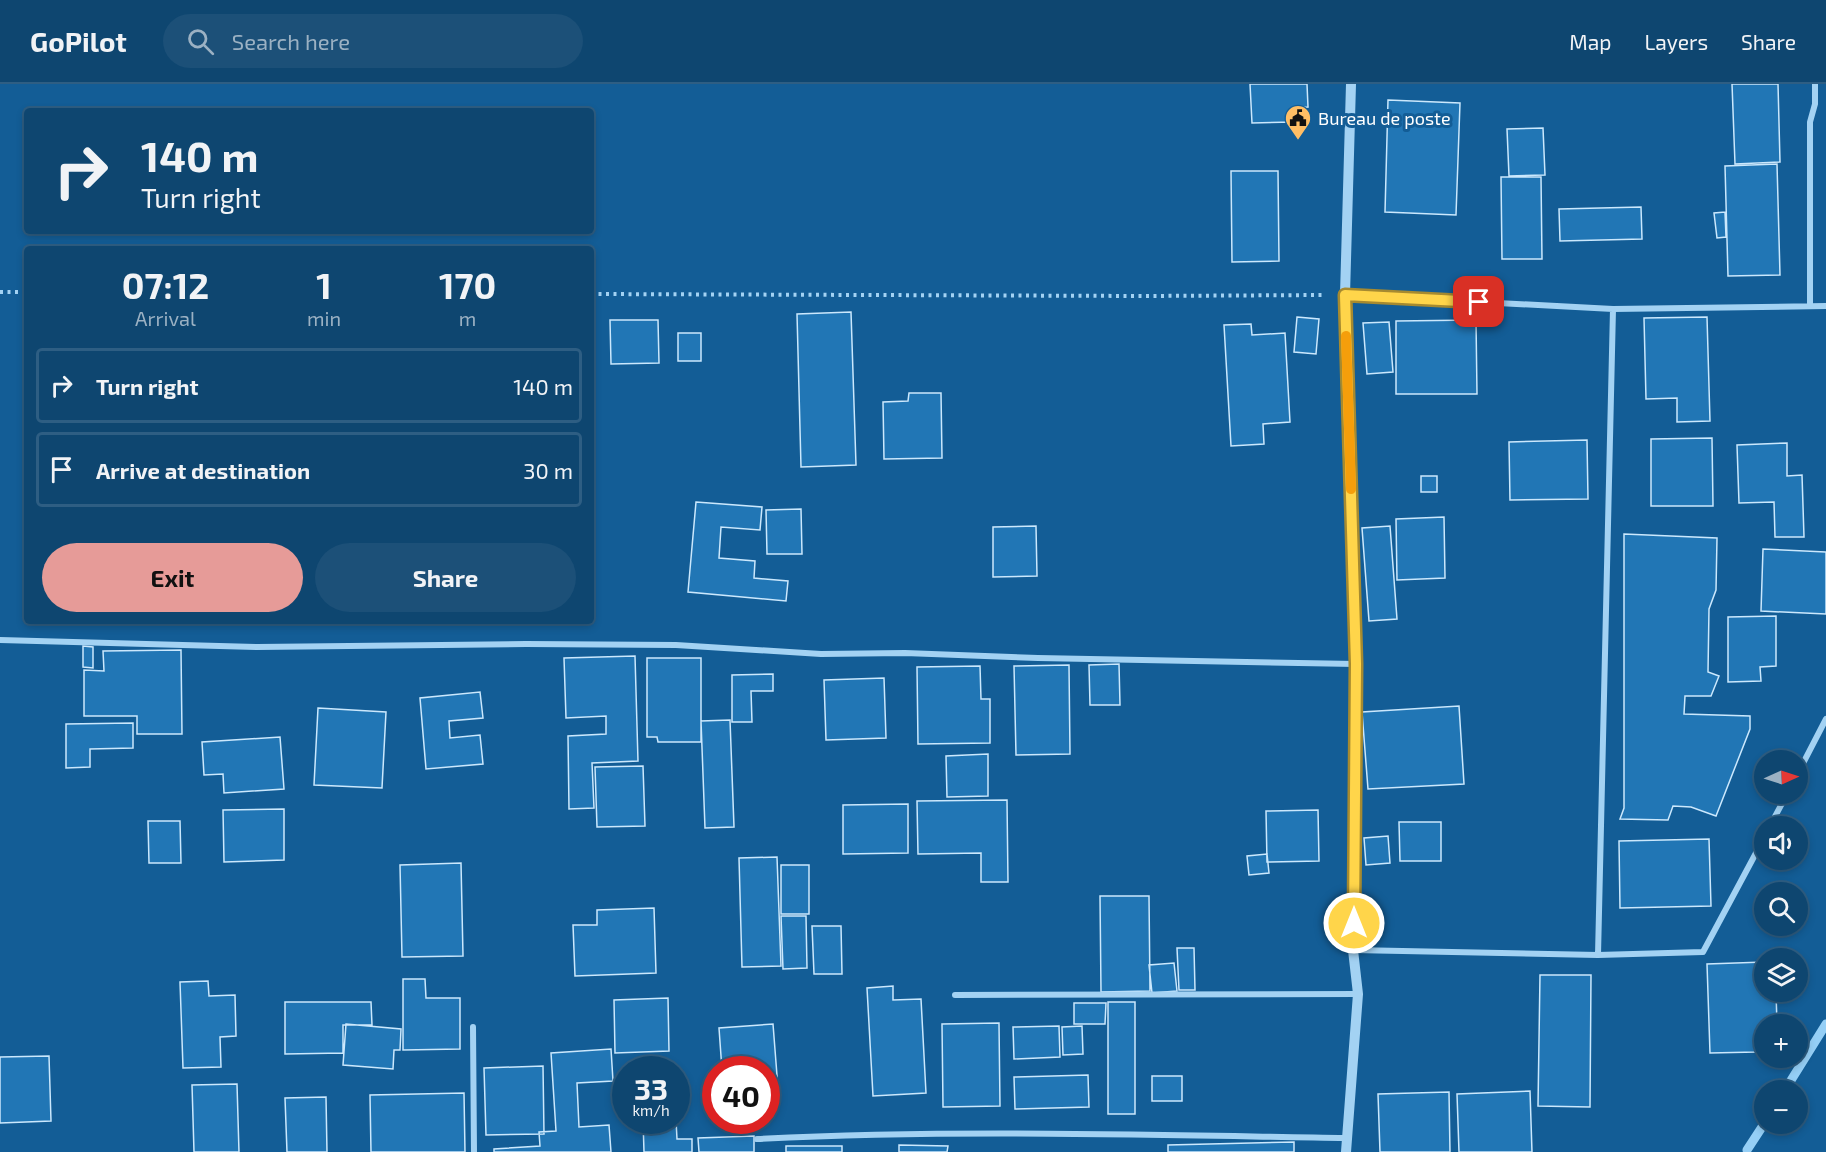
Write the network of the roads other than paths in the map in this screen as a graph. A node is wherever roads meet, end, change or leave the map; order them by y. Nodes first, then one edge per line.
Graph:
1 (1351, 84) edge
2 (1815, 84) edge
3 (1345, 295) junction
4 (1810, 306) junction
5 (1826, 306) edge
6 (1613, 309) junction
7 (0, 640) edge
8 (1356, 664) junction
9 (1826, 719) edge
10 (1808, 754) edge
11 (1754, 857) edge
12 (1353, 950) junction
13 (1598, 955) junction
14 (1358, 994) junction
15 (955, 995) dead end
16 (473, 1027) dead end
17 (1346, 1138) junction
18 (757, 1139) dead end
19 (474, 1152) edge
20 (1346, 1152) edge

1 - 3 street
2 - 4 street
3 - 6 street
3 - 8 street
4 - 5 street
4 - 6 street
6 - 13 street
7 - 8 street
8 - 12 street
9 - 10 street
11 - 13 street
12 - 13 street
12 - 14 street
14 - 15 street
14 - 17 street
16 - 19 street
17 - 18 street
17 - 20 street

